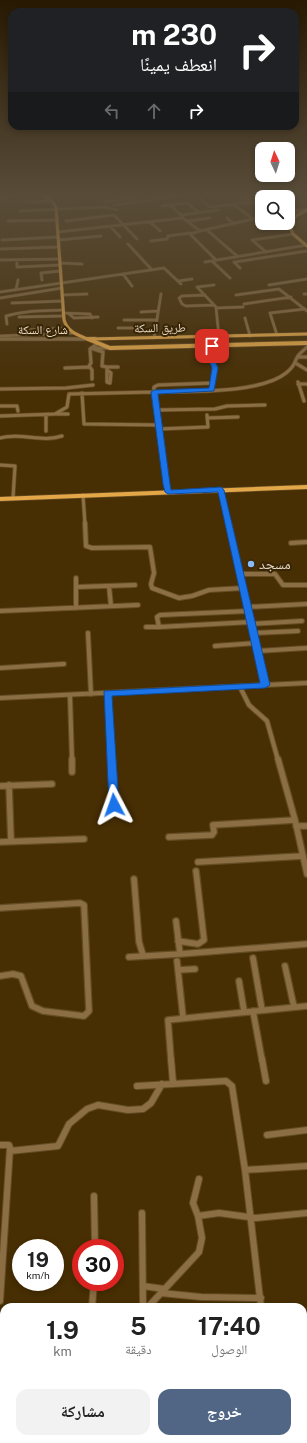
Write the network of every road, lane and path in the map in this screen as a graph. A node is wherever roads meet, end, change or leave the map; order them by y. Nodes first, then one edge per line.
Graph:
1 (145, 262) edge
2 (213, 262) edge
3 (234, 262) edge
4 (17, 264) dead end
5 (60, 264) junction
6 (82, 264) dead end
7 (240, 268) dead end
8 (152, 270) junction
9 (61, 271) junction
10 (123, 274) junction
11 (230, 278) dead end
12 (192, 279) dead end
13 (307, 279) edge
14 (18, 280) dead end
15 (42, 280) dead end
16 (62, 283) junction
17 (214, 284) dead end
18 (269, 285) dead end
19 (132, 286) dead end
20 (62, 288) junction
21 (16, 290) junction
22 (0, 292) edge
23 (87, 294) dead end
24 (162, 294) dead end
25 (244, 294) junction
26 (62, 295) junction
27 (205, 295) junction
28 (236, 295) dead end
29 (291, 297) junction
30 (0, 298) edge
31 (62, 301) junction
32 (252, 302) junction
33 (12, 303) dead end
34 (214, 305) junction
35 (216, 308) junction
36 (306, 310) edge
37 (158, 311) junction
38 (141, 312) dead end
39 (63, 313) junction
40 (20, 317) dead end
41 (98, 317) dead end
42 (245, 318) dead end
43 (124, 320) dead end
44 (157, 320) junction
45 (7, 324) dead end
46 (57, 324) dead end
47 (57, 328) junction
48 (68, 328) junction
49 (118, 328) dead end
50 (27, 330) dead end
51 (155, 331) junction
52 (73, 333) junction
53 (58, 334) junction
54 (307, 334) edge
55 (277, 335) junction
56 (0, 336) edge
57 (250, 336) junction
58 (219, 337) junction
59 (154, 338) junction
60 (0, 339) edge
61 (85, 339) junction
62 (307, 343) edge
63 (97, 344) junction
64 (212, 346) junction
65 (307, 347) edge
66 (108, 348) junction
67 (92, 349) junction
68 (298, 357) junction
69 (307, 357) edge
70 (95, 362) dead end
71 (297, 364) junction
72 (89, 367) junction
73 (65, 368) dead end
74 (118, 368) dead end
75 (107, 369) junction
76 (307, 370) edge
77 (92, 379) dead end
78 (213, 383) junction
79 (307, 384) edge
80 (93, 385) dead end
81 (0, 390) edge
82 (23, 390) junction
83 (212, 390) junction
84 (37, 392) dead end
85 (154, 392) junction
86 (82, 394) junction
87 (304, 401) dead end
88 (265, 405) dead end
89 (0, 406) edge
90 (157, 410) junction
91 (18, 411) dead end
92 (57, 414) junction
93 (68, 414) dead end
94 (46, 415) junction
95 (0, 416) edge
96 (238, 417) dead end
97 (159, 427) junction
98 (46, 431) dead end
99 (62, 436) dead end
100 (0, 438) edge
101 (0, 465) edge
102 (307, 487) edge
103 (221, 490) junction
104 (168, 492) junction
105 (83, 495) junction
106 (13, 498) junction
107 (0, 499) edge
108 (307, 542) edge
109 (291, 543) dead end
110 (241, 574) junction
111 (76, 578) dead end
112 (135, 585) dead end
113 (307, 585) edge
114 (109, 586) junction
115 (76, 587) junction
116 (244, 588) junction
117 (307, 604) edge
118 (138, 605) dead end
119 (111, 606) junction
120 (76, 608) junction
121 (248, 609) junction
122 (0, 611) edge
123 (302, 621) dead end
124 (251, 623) junction
125 (146, 627) dead end
126 (159, 627) junction
127 (298, 631) dead end
128 (88, 633) dead end
129 (254, 633) junction
130 (256, 643) junction
131 (215, 646) dead end
132 (307, 648) edge
133 (258, 651) junction
134 (64, 664) dead end
135 (0, 668) edge
136 (307, 683) edge
137 (265, 685) junction
138 (240, 687) junction
139 (91, 694) junction
140 (108, 694) junction
141 (70, 696) junction
142 (0, 698) edge
143 (72, 772) dead end
144 (52, 784) dead end
145 (9, 785) junction
146 (0, 786) edge
147 (114, 805) dead end
148 (294, 820) junction
149 (296, 826) junction
150 (307, 826) edge
151 (169, 837) dead end
152 (84, 839) dead end
153 (11, 841) junction
154 (0, 842) edge
155 (303, 856) junction
156 (198, 862) dead end
157 (306, 864) edge
158 (196, 871) dead end
159 (307, 874) edge
160 (134, 879) dead end
161 (0, 908) edge
162 (176, 922) dead end
163 (178, 941) junction
164 (307, 944) edge
165 (180, 954) junction
166 (143, 956) junction
167 (129, 957) dead end
168 (253, 958) dead end
169 (177, 961) dead end
170 (285, 966) dead end
171 (195, 969) dead end
172 (178, 970) junction
173 (0, 976) edge
174 (239, 981) dead end
175 (307, 1006) edge
176 (294, 1007) junction
177 (262, 1010) junction
178 (244, 1011) junction
179 (253, 1011) junction
180 (183, 1017) junction
181 (266, 1081) dead end
182 (173, 1083) junction
183 (162, 1084) junction
184 (136, 1086) dead end
185 (307, 1130) edge
186 (268, 1135) dead end
187 (0, 1145) edge
188 (10, 1151) junction
189 (307, 1166) edge
190 (245, 1170) junction
191 (199, 1179) dead end
192 (94, 1196) dead end
193 (142, 1213) dead end
194 (307, 1213) edge
195 (198, 1216) junction
196 (251, 1218) junction
197 (95, 1239) edge
198 (143, 1286) junction
199 (93, 1291) edge
200 (163, 1291) junction
201 (261, 1298) junction
202 (0, 1301) edge
203 (92, 1303) edge
204 (143, 1303) edge
205 (152, 1303) edge
206 (261, 1303) edge

1 - 8 street
2 - 11 street
3 - 7 street
4 - 5 street
5 - 6 street
5 - 9 main road
8 - 10 street
8 - 12 street
9 - 15 street
9 - 16 main road
10 - 16 street
10 - 19 street
13 - 18 street
14 - 21 street
16 - 20 main road
16 - 21 street
17 - 27 street
20 - 26 main road
20 - 30 street
21 - 22 street
23 - 26 street
24 - 37 street
25 - 28 street
25 - 29 street
25 - 32 street
26 - 31 main road
27 - 34 street
27 - 34 street
29 - 32 street
29 - 36 street
31 - 33 street
31 - 39 main road
32 - 35 street
34 - 35 street
35 - 58 street
36 - 55 street
37 - 38 street
37 - 44 street
39 - 40 street
39 - 41 street
39 - 45 street
39 - 48 main road
42 - 57 street
43 - 44 street
44 - 51 street
46 - 47 street
47 - 48 street
47 - 50 street
47 - 53 street
48 - 52 main road
49 - 51 street
51 - 59 street
52 - 53 street
52 - 61 main road
53 - 56 street
54 - 55 main road, طريق السكة
55 - 57 main road, طريق السكة
57 - 58 main road, طريق السكة
58 - 59 main road, طريق السكة
59 - 61 main road, طريق السكة
60 - 61 street, شارع السكة
61 - 63 main road
62 - 64 main road
63 - 66 main road
63 - 67 street
64 - 66 main road
64 - 78 street
65 - 68 street
66 - 67 street
67 - 70 street
67 - 72 street
67 - 75 street
68 - 69 street
68 - 71 street
71 - 76 street
71 - 83 street
72 - 73 street
72 - 77 street
74 - 75 street
75 - 75 street
78 - 83 street
78 - 85 street
79 - 87 street
80 - 82 street
81 - 82 street
82 - 84 street
83 - 85 street
85 - 86 street
85 - 90 street
86 - 92 street
86 - 97 street
88 - 90 street
89 - 91 street
90 - 97 street
92 - 93 street
92 - 94 street
94 - 95 street
94 - 98 street
96 - 97 street
97 - 104 street
99 - 100 street
101 - 106 street
102 - 103 main road
103 - 104 main road
103 - 110 street
104 - 105 main road
105 - 106 main road
105 - 116 street
106 - 107 main road
108 - 109 street
110 - 113 street
110 - 116 street
111 - 115 street
112 - 114 street
114 - 115 street
114 - 119 street
115 - 120 street
116 - 121 street
117 - 121 street
118 - 119 street
119 - 120 street
120 - 122 street
121 - 124 street
121 - 126 street
123 - 124 street
124 - 126 street
124 - 129 street
125 - 126 street
127 - 129 street
128 - 139 street
129 - 130 street
130 - 131 street
130 - 133 street
132 - 133 street
133 - 137 street
134 - 135 street
136 - 137 street
137 - 138 street
138 - 140 street
138 - 148 street
139 - 140 street
139 - 141 street
140 - 147 street
141 - 142 street
141 - 143 street
144 - 145 street
145 - 146 street
145 - 153 street
148 - 149 street
148 - 151 street
149 - 150 street
149 - 155 street
152 - 153 street
153 - 154 street
155 - 156 street
155 - 157 street
157 - 159 street
158 - 163 street
160 - 166 street
161 - 173 street
162 - 163 street
163 - 165 street
164 - 165 street
165 - 166 street
166 - 167 street
168 - 177 street
169 - 172 street
170 - 176 street
171 - 172 street
172 - 180 street
174 - 178 street
175 - 176 street
176 - 177 street
177 - 179 street
178 - 179 street
178 - 180 street
179 - 181 street
180 - 182 street
182 - 183 street
182 - 190 street
183 - 184 street
183 - 188 street
185 - 186 street
187 - 188 street
188 - 202 street
189 - 190 street
190 - 196 street
191 - 195 street
192 - 197 street
193 - 198 street
194 - 196 street
195 - 196 street
195 - 200 street
196 - 201 street
198 - 200 street
198 - 204 street
199 - 203 street
200 - 201 street
200 - 205 street
201 - 206 street

